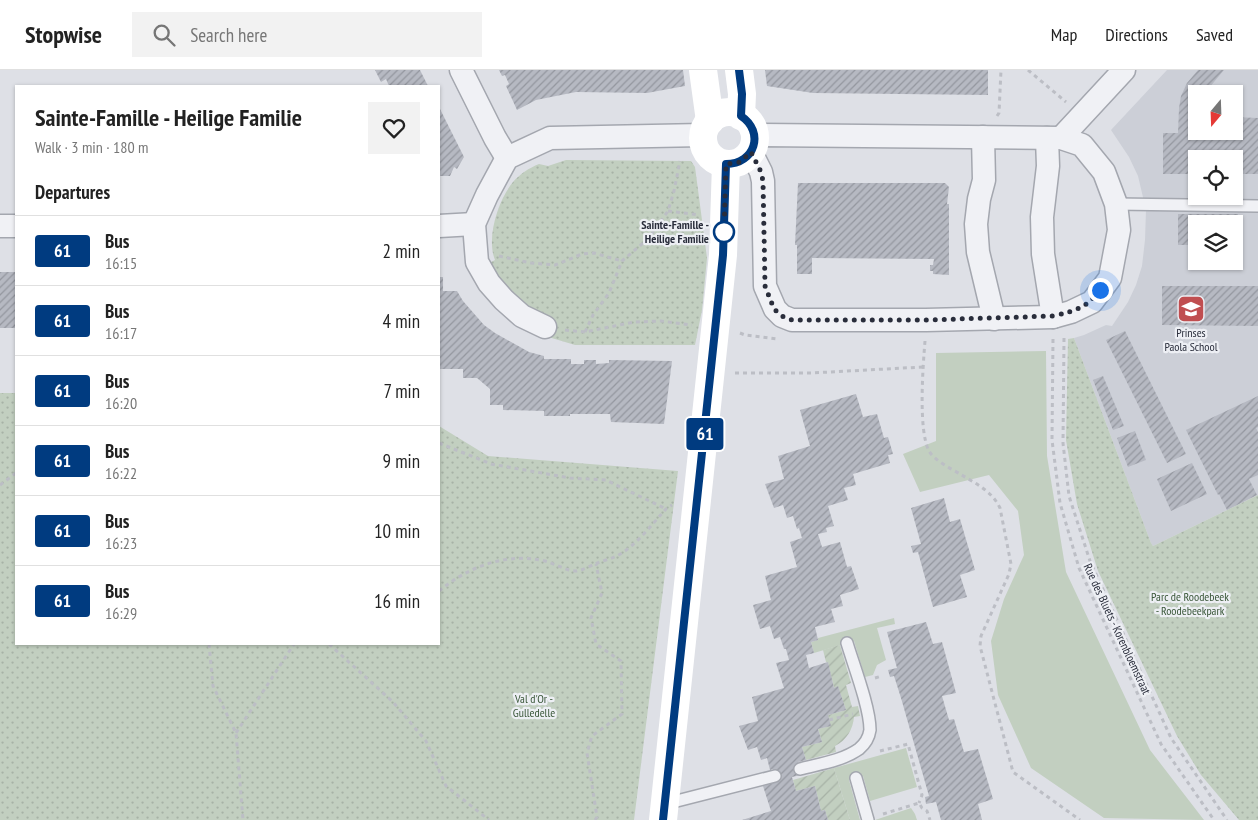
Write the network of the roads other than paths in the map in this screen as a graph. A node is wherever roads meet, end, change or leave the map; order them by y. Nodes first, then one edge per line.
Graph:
1 (461, 70) edge
2 (703, 70) edge
3 (739, 70) edge
4 (1124, 70) edge
5 (707, 128) junction
6 (749, 134) junction
7 (983, 137) junction
8 (1054, 138) junction
9 (507, 158) junction
10 (726, 164) junction
11 (1116, 204) junction
12 (1258, 206) edge
13 (474, 224) junction
14 (0, 226) edge
15 (15, 226) edge
16 (440, 226) edge
17 (994, 318) junction
18 (544, 327) road end
19 (1053, 327) junction
20 (847, 643) dead end
21 (800, 769) dead end
22 (775, 776) dead end
23 (856, 778) dead end
24 (664, 812) edge
25 (867, 819) edge

1 - 9 street
2 - 5 street
3 - 6 street
4 - 8 street
5 - 6 street
5 - 9 street
5 - 10 street
6 - 7 street
6 - 10 street
6 - 17 street
7 - 8 street
7 - 17 street
8 - 11 street
8 - 19 street
9 - 13 street
10 - 24 street
11 - 12 lane
11 - 19 street
13 - 16 street
13 - 18 street
14 - 15 street
17 - 19 street
20 - 21 lane
22 - 24 lane
23 - 25 lane

